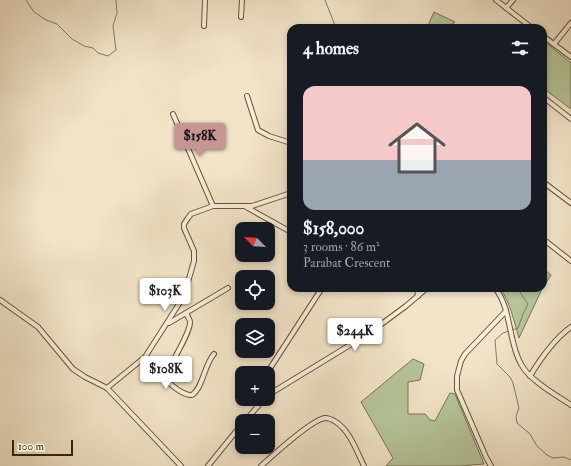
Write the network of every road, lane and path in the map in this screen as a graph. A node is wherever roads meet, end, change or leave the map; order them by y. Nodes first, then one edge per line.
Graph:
1 (205, 0) edge
2 (242, 0) edge
3 (496, 0) edge
4 (513, 0) edge
5 (506, 8) junction
6 (241, 16) dead end
7 (571, 23) edge
8 (527, 24) edge
9 (204, 26) dead end
10 (547, 39) edge
11 (554, 44) junction
12 (571, 57) edge
13 (247, 96) dead end
14 (547, 100) edge
15 (173, 114) dead end
16 (571, 119) edge
17 (287, 142) edge
18 (547, 185) edge
19 (287, 194) edge
20 (571, 203) edge
21 (213, 206) junction
22 (245, 206) junction
23 (287, 230) edge
24 (547, 242) edge
25 (571, 261) edge
26 (228, 288) dead end
27 (319, 292) edge
28 (418, 292) edge
29 (423, 292) edge
30 (497, 292) edge
31 (418, 296) junction
32 (0, 300) edge
33 (506, 311) junction
34 (186, 313) junction
35 (167, 324) junction
36 (571, 327) edge
37 (214, 354) dead end
38 (272, 366) edge
39 (530, 376) junction
40 (107, 388) junction
41 (275, 391) edge
42 (571, 405) edge
43 (257, 406) edge
44 (251, 414) edge
45 (235, 433) edge
46 (181, 466) edge
47 (208, 466) edge
48 (261, 466) edge
49 (364, 466) edge
50 (491, 466) edge

1 - 9 street
2 - 6 street
3 - 5 street
4 - 5 street
5 - 8 street
7 - 11 street
10 - 11 street
11 - 12 street
13 - 17 street
14 - 16 street
15 - 21 street
18 - 20 street
19 - 22 street
21 - 22 street
21 - 35 street
22 - 23 street
24 - 25 street
26 - 34 street
27 - 38 street
28 - 31 street
29 - 31 street
30 - 33 street
31 - 41 street
32 - 40 street
33 - 39 street
33 - 50 street
34 - 35 street
34 - 37 street
35 - 40 street
36 - 39 street
39 - 42 street
40 - 46 street
43 - 44 street
45 - 47 street
48 - 49 street

